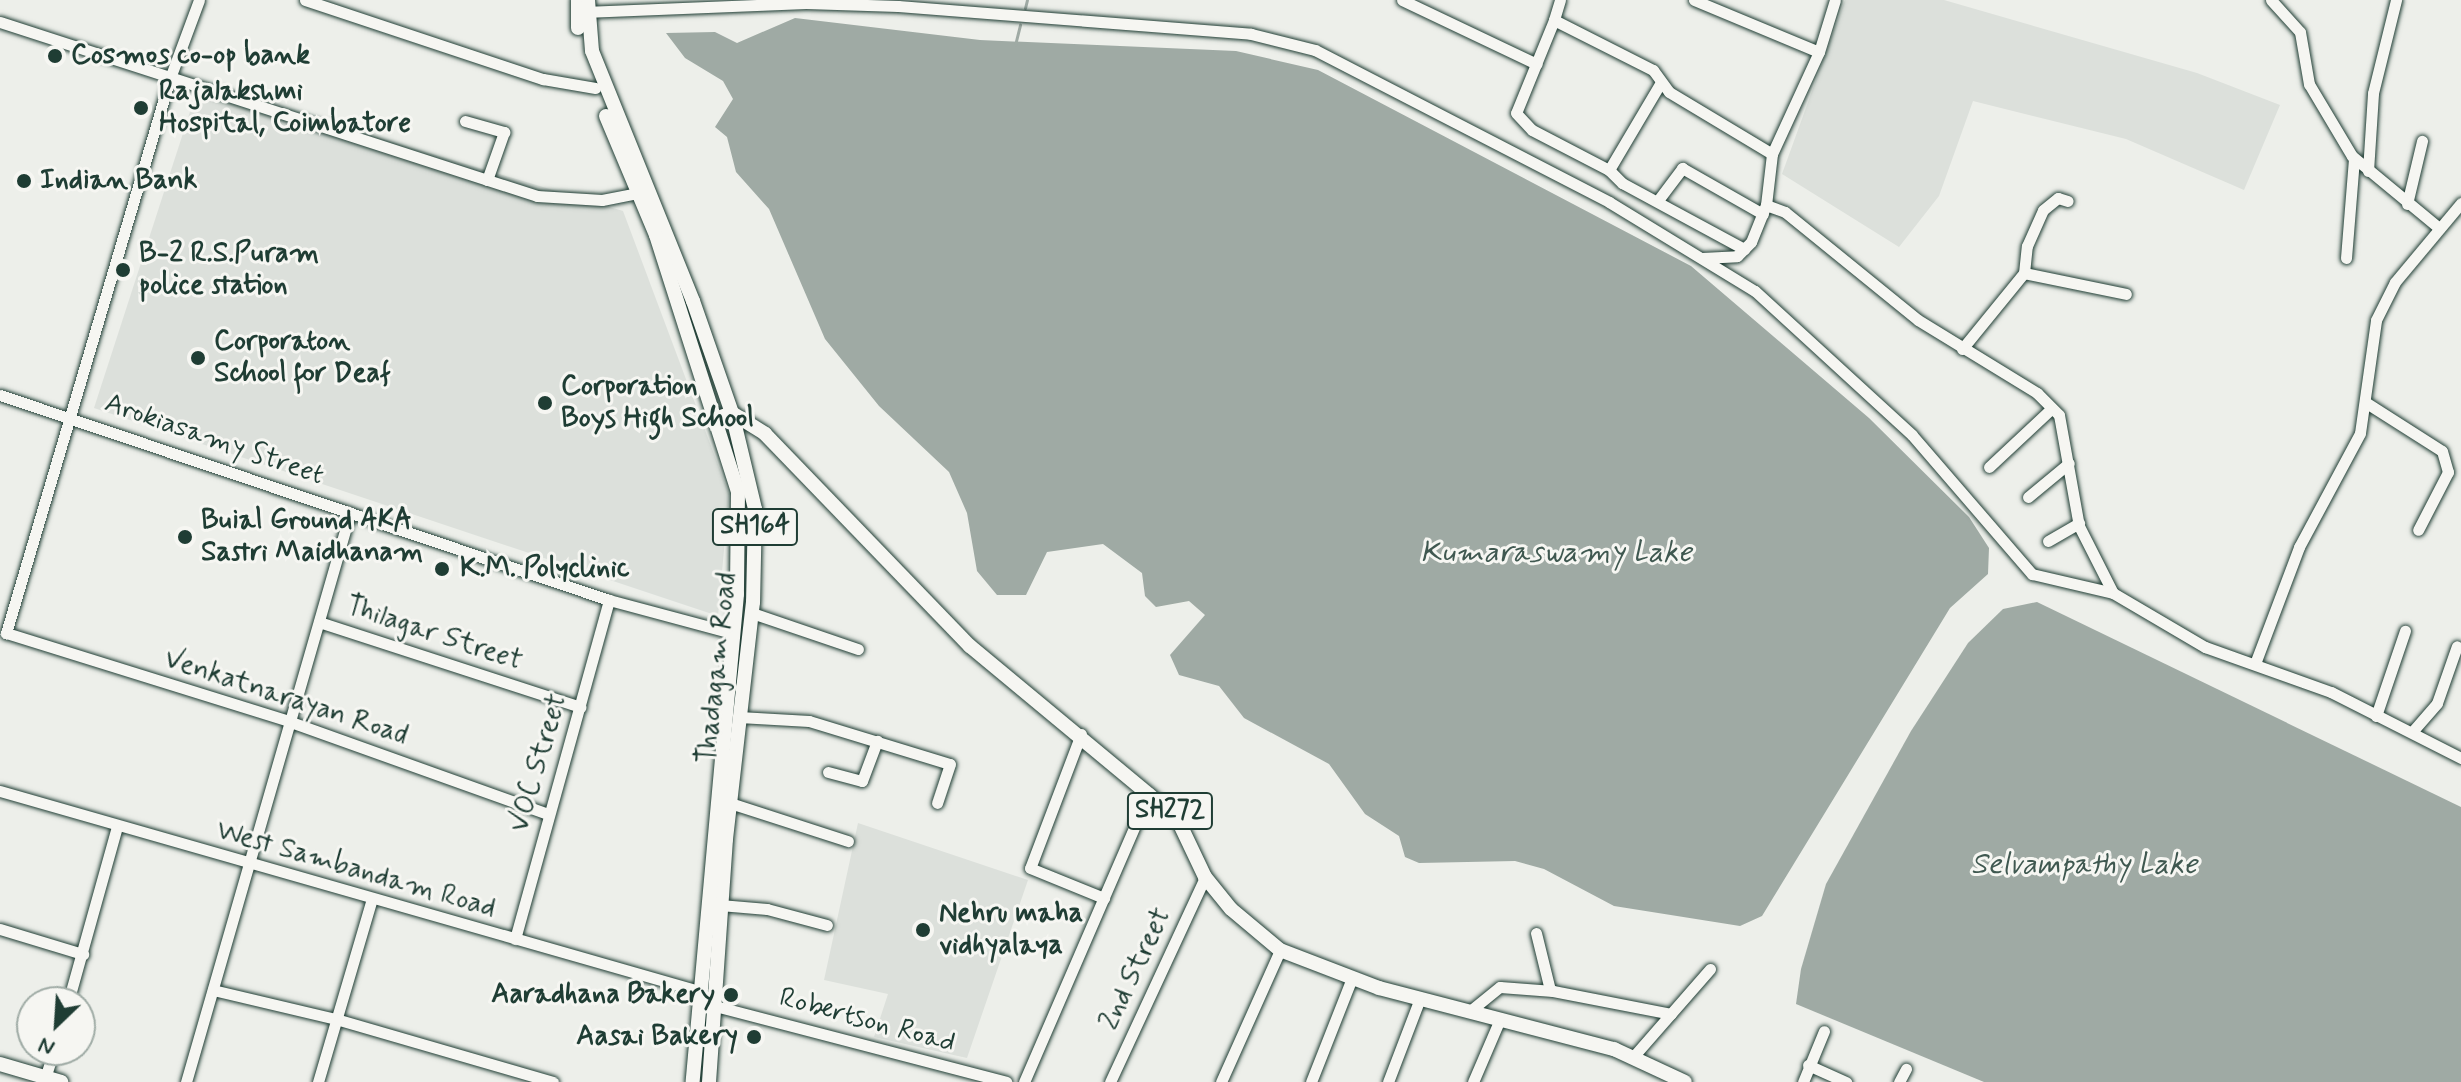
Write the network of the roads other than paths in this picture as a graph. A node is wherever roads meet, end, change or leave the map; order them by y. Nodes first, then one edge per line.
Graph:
1 (199, 0) edge
2 (305, 0) edge
3 (1402, 0) edge
4 (1560, 0) edge
5 (1694, 0) edge
6 (1835, 0) edge
7 (2271, 0) edge
8 (2396, 0) edge
9 (583, 6) edge
10 (1554, 20) junction
11 (0, 22) edge
12 (1819, 52) junction
13 (1537, 64) junction
14 (170, 78) junction
15 (1661, 82) junction
16 (595, 88) junction
17 (465, 121) dead end
18 (2422, 141) dead end
19 (1772, 154) junction
20 (2354, 158) junction
21 (1608, 169) junction
22 (2368, 171) junction
23 (487, 180) junction
24 (638, 193) junction
25 (1659, 199) junction
26 (2068, 201) dead end
27 (2461, 203) edge
28 (2407, 204) junction
29 (1764, 210) junction
30 (2439, 228) junction
31 (1744, 249) junction
32 (1702, 258) junction
33 (2346, 258) dead end
34 (2024, 273) junction
35 (2126, 294) dead end
36 (1962, 349) junction
37 (0, 395) edge
38 (2365, 402) junction
39 (2052, 408) junction
40 (67, 415) junction
41 (725, 416) junction
42 (2069, 463) junction
43 (1989, 467) dead end
44 (2028, 497) dead end
45 (350, 513) junction
46 (2079, 523) junction
47 (2418, 530) dead end
48 (2048, 541) dead end
49 (2113, 593) junction
50 (609, 600) junction
51 (752, 613) junction
52 (319, 622) junction
53 (2405, 631) dead end
54 (732, 633) junction
55 (2457, 646) dead end
56 (858, 649) dead end
57 (2256, 661) junction
58 (581, 707) junction
59 (2376, 716) junction
60 (739, 717) junction
61 (288, 721) junction
62 (2412, 732) junction
63 (1081, 734) junction
64 (877, 741) junction
65 (2461, 758) edge
66 (828, 772) dead end
67 (0, 791) edge
68 (1149, 793) junction
69 (730, 803) junction
70 (937, 803) dead end
71 (548, 814) junction
72 (117, 826) junction
73 (848, 841) dead end
74 (248, 866) junction
75 (1205, 877) junction
76 (1104, 898) junction
77 (372, 899) junction
78 (720, 905) junction
79 (827, 925) dead end
80 (0, 929) edge
81 (1536, 933) dead end
82 (515, 939) junction
83 (1280, 950) junction
84 (83, 954) junction
85 (1710, 969) dead end
86 (1352, 978) junction
87 (73, 986) edge
88 (213, 990) junction
89 (1550, 990) junction
90 (699, 991) junction
91 (1420, 998) junction
92 (715, 1006) junction
93 (1470, 1011) junction
94 (1671, 1014) junction
95 (336, 1019) junction
96 (1500, 1019) junction
97 (1824, 1031) dead end
98 (1633, 1057) junction
99 (0, 1064) edge
100 (1808, 1065) junction
101 (49, 1066) edge
102 (958, 1076) edge
103 (45, 1078) junction
104 (61, 1082) edge
105 (186, 1082) edge
106 (318, 1082) edge
107 (553, 1082) edge
108 (693, 1082) edge
109 (709, 1082) edge
110 (1006, 1082) edge
111 (1024, 1082) edge
112 (1110, 1082) edge
113 (1221, 1082) edge
114 (1311, 1082) edge
115 (1388, 1082) edge
116 (1473, 1082) edge
117 (1685, 1082) edge
118 (1803, 1082) edge
119 (1846, 1082) edge

1 - 14 street
2 - 16 street
3 - 13 street
4 - 10 street
5 - 12 street
6 - 12 street
7 - 20 street
8 - 22 street
9 - 16 main road, Thadagam Road / SH164
9 - 32 street
9 - 41 main road, Thadagam Road / SH164
10 - 13 street
10 - 15 street
11 - 14 street
12 - 19 street
13 - 21 street
14 - 23 street
14 - 40 street
15 - 19 street
15 - 21 street
16 - 24 main road, Thadagam Road / SH164
17 - 23 street
18 - 28 street
19 - 29 street
20 - 22 street
20 - 33 street
21 - 25 street
22 - 28 street
23 - 24 street
24 - 41 main road, Thadagam Road / SH164
25 - 29 street
25 - 31 street
26 - 34 street
27 - 30 street
28 - 30 street
29 - 31 street
29 - 36 street
30 - 38 street
31 - 32 street
32 - 49 street
34 - 35 street
34 - 36 street
36 - 39 street
37 - 40 street, Arokiasamy Street
38 - 47 street
38 - 57 street
39 - 42 street
39 - 43 street
40 - 45 street, Arokiasamy Street
40 - 61 street, Venkatnarayan Road
41 - 51 main road, Thadagam Road / SH164
41 - 54 main road, Thadagam Road / SH164
41 - 63 main road, SH272
42 - 44 street
42 - 46 street
45 - 50 street, Arokiasamy Street
45 - 52 street
46 - 48 street
46 - 49 street
49 - 57 street
50 - 54 street, Arokiasamy Street
50 - 58 street, VOC Street
51 - 56 street
51 - 60 main road, Thadagam Road / SH164
52 - 58 street, Thilagar Street
52 - 61 street
53 - 59 street
54 - 90 main road, Thadagam Road / SH164
55 - 62 street
57 - 59 street
58 - 71 street, VOC Street
59 - 62 street
60 - 64 street
60 - 69 main road, Thadagam Road / SH164
61 - 71 street, Venkatnarayan Road
61 - 74 street
62 - 65 street
63 - 68 main road, SH272
63 - 76 street
64 - 66 street
64 - 70 street
67 - 72 street, West Sambandam Road
68 - 75 main road, SH272
68 - 76 street
69 - 73 street
69 - 78 main road, Thadagam Road / SH164
71 - 82 street, VOC Street
72 - 74 street, West Sambandam Road
72 - 84 street
74 - 77 street, West Sambandam Road
74 - 88 street
75 - 83 main road, SH272
75 - 112 street, 2nd Street
76 - 111 street
77 - 82 street, West Sambandam Road
77 - 95 street
78 - 79 street
78 - 92 main road, Thadagam Road / SH164
80 - 84 street
81 - 89 street
82 - 90 street, West Sambandam Road
83 - 86 main road, SH272
83 - 113 street
84 - 87 street
85 - 94 street
86 - 91 main road, SH272
86 - 114 street
88 - 95 street
88 - 105 street
89 - 93 street
89 - 94 street
90 - 92 street
90 - 108 main road, Thadagam Road / SH164
91 - 93 main road, SH272
91 - 115 street
92 - 102 street, Robertson Road
92 - 109 main road, Thadagam Road / SH164
93 - 96 main road, SH272
94 - 98 street
95 - 106 street
95 - 107 street
96 - 98 main road, SH272
96 - 116 street
97 - 100 street
98 - 117 main road, SH272
99 - 103 main road
100 - 118 street
100 - 119 street
101 - 103 street
102 - 110 street, Robertson Road
103 - 104 main road

